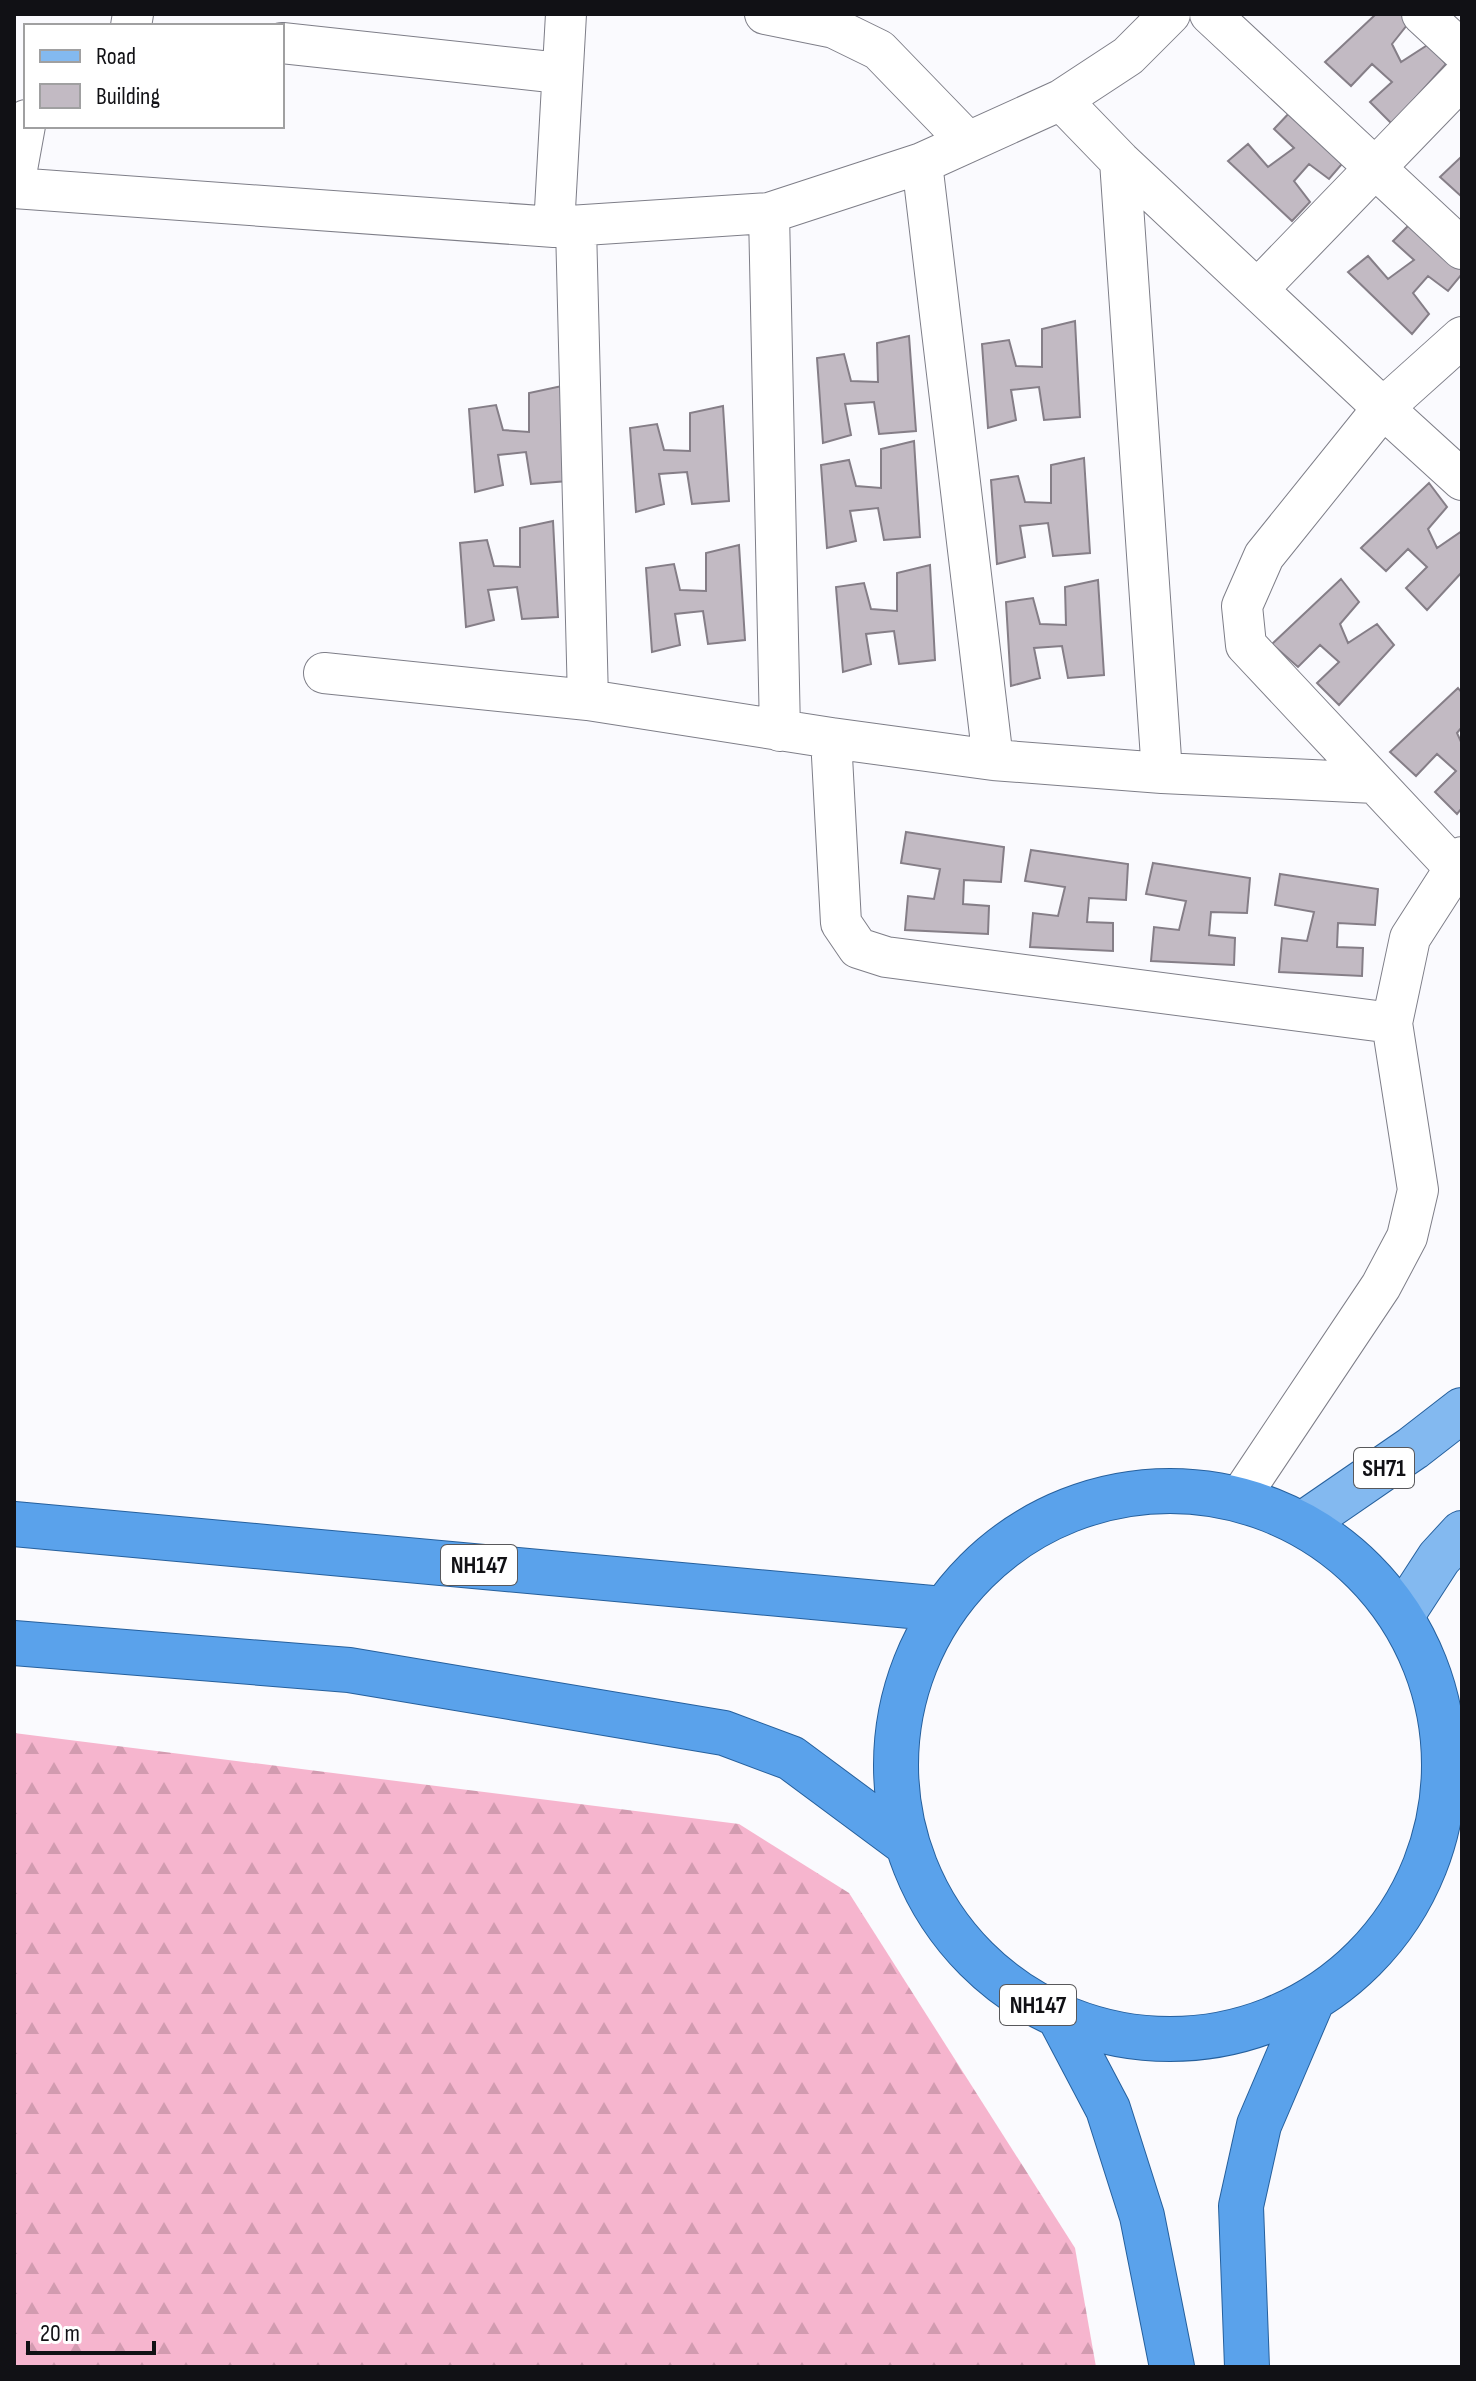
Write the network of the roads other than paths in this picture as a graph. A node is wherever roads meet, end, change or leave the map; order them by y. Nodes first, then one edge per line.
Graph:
1 (566, 14) edge
2 (1170, 14) edge
3 (1210, 14) edge
4 (1422, 14) edge
5 (773, 15) edge
6 (284, 43) edge
7 (1462, 51) edge
8 (560, 73) junction
9 (1462, 78) edge
10 (1061, 100) junction
11 (25, 128) edge
12 (968, 142) junction
13 (1120, 161) junction
14 (922, 163) junction
15 (1375, 169) junction
16 (14, 187) edge
17 (769, 213) junction
18 (565, 227) junction
19 (1462, 249) edge
20 (1259, 288) junction
21 (1462, 337) edge
22 (1383, 408) junction
23 (1462, 480) edge
24 (324, 673) dead end
25 (588, 700) junction
26 (780, 731) junction
27 (831, 738) junction
28 (993, 760) junction
29 (1162, 773) junction
30 (1375, 783) junction
31 (1458, 862) edge
32 (1392, 1023) junction
33 (1462, 1410) edge
34 (1240, 1497) junction
35 (1304, 1523) junction
36 (14, 1524) edge
37 (1462, 1533) edge
38 (943, 1609) junction
39 (1402, 1615) junction
40 (14, 1643) edge
41 (907, 1844) junction
42 (1312, 2001) junction
43 (1060, 2018) junction
44 (1172, 2367) edge
45 (1247, 2367) edge

1 - 8 street
2 - 10 street
3 - 15 street
4 - 7 street
5 - 12 street
6 - 8 street
8 - 18 street
9 - 15 street
10 - 12 street
10 - 13 street
11 - 16 street
12 - 14 street
13 - 20 street
13 - 29 street
14 - 17 street
14 - 28 street
15 - 19 street
15 - 20 street
16 - 18 street
17 - 18 street
17 - 26 street
18 - 25 street
20 - 22 street
21 - 22 street
22 - 23 street
22 - 30 street
24 - 25 street
25 - 26 street
26 - 27 street
27 - 28 street
27 - 32 street
28 - 29 street
29 - 30 street
30 - 31 street
31 - 32 street
32 - 34 street
33 - 35 main road, SH71
34 - 35 highway, NH147
34 - 38 highway, NH147
35 - 39 highway, NH147
36 - 38 highway, NH147
37 - 39 main road
38 - 41 highway, NH147
39 - 42 highway, NH147
40 - 41 highway, NH147
41 - 43 highway, NH147
42 - 43 highway, NH147
42 - 45 highway, NH147
43 - 44 highway, NH147

